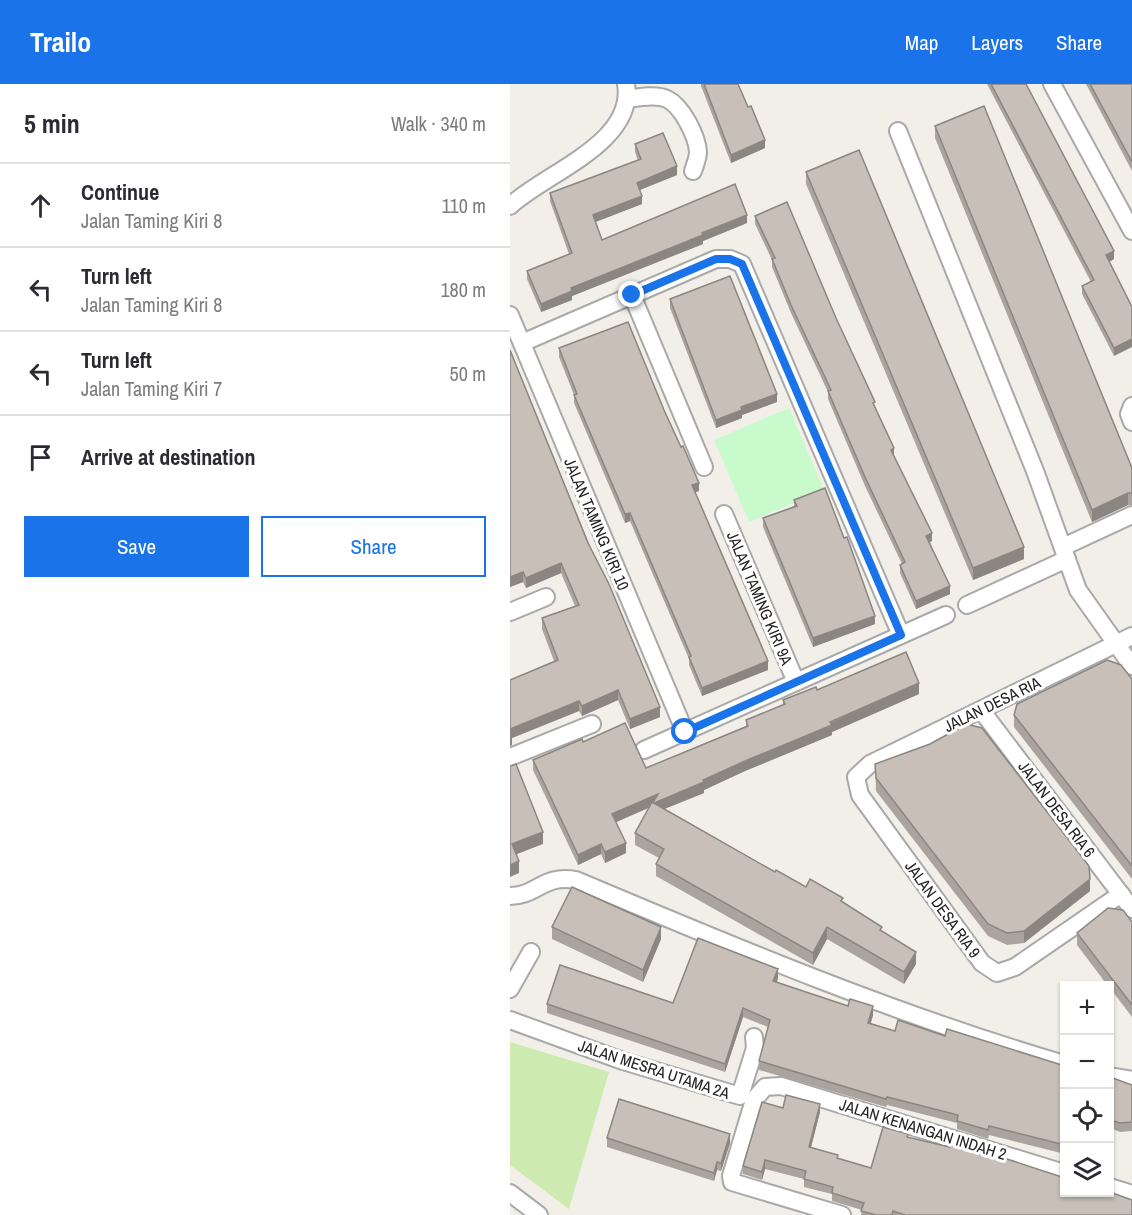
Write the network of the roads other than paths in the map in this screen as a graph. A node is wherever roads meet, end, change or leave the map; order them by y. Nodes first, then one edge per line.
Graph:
1 (1052, 84) edge
2 (627, 92) edge
3 (898, 131) dead end
4 (693, 171) dead end
5 (510, 206) edge
6 (1132, 231) edge
7 (632, 295) junction
8 (510, 315) edge
9 (522, 343) junction
10 (1132, 406) edge
11 (1132, 422) edge
12 (704, 466) dead end
13 (724, 514) dead end
14 (1132, 515) edge
15 (1065, 553) junction
16 (546, 597) dead end
17 (967, 605) dead end
18 (510, 612) edge
19 (946, 615) dead end
20 (901, 635) junction
21 (1132, 636) edge
22 (1116, 644) junction
23 (1132, 666) edge
24 (796, 682) junction
25 (981, 710) junction
26 (592, 724) dead end
27 (685, 732) junction
28 (645, 750) dead end
29 (510, 757) edge
30 (856, 777) joint
31 (1121, 894) junction
32 (510, 896) edge
33 (1132, 909) edge
34 (531, 952) dead end
35 (510, 989) edge
36 (510, 1020) edge
37 (754, 1037) dead end
38 (1060, 1063) edge
39 (1114, 1077) edge
40 (1132, 1080) edge
41 (1060, 1171) edge
42 (1114, 1188) edge
43 (510, 1193) edge
44 (1132, 1194) edge
45 (539, 1215) edge
46 (842, 1215) edge

1 - 6 street
2 - 4 street
2 - 5 street
3 - 15 street
7 - 9 street
7 - 12 street
7 - 20 street
8 - 9 street, JALAN TAMING KIRI 10
9 - 27 street, JALAN TAMING KIRI 10
10 - 11 street
13 - 24 street, JALAN TAMING KIRI 9A
14 - 15 street
15 - 17 street
15 - 22 street
16 - 18 street
19 - 20 street
20 - 24 street
21 - 22 street, JALAN DESA RIA
22 - 23 street
22 - 25 street, JALAN DESA RIA
24 - 27 street
25 - 30 street, JALAN DESA RIA
25 - 31 street, JALAN DESA RIA 6
26 - 29 street
27 - 28 street
30 - 31 street, JALAN DESA RIA 9
31 - 33 street, JALAN DESA RIA 6
32 - 38 street
34 - 35 street
36 - 37 street, JALAN MESRA UTAMA 2A
39 - 40 street
41 - 46 street, JALAN KENANGAN INDAH 2
42 - 44 street
43 - 45 street

